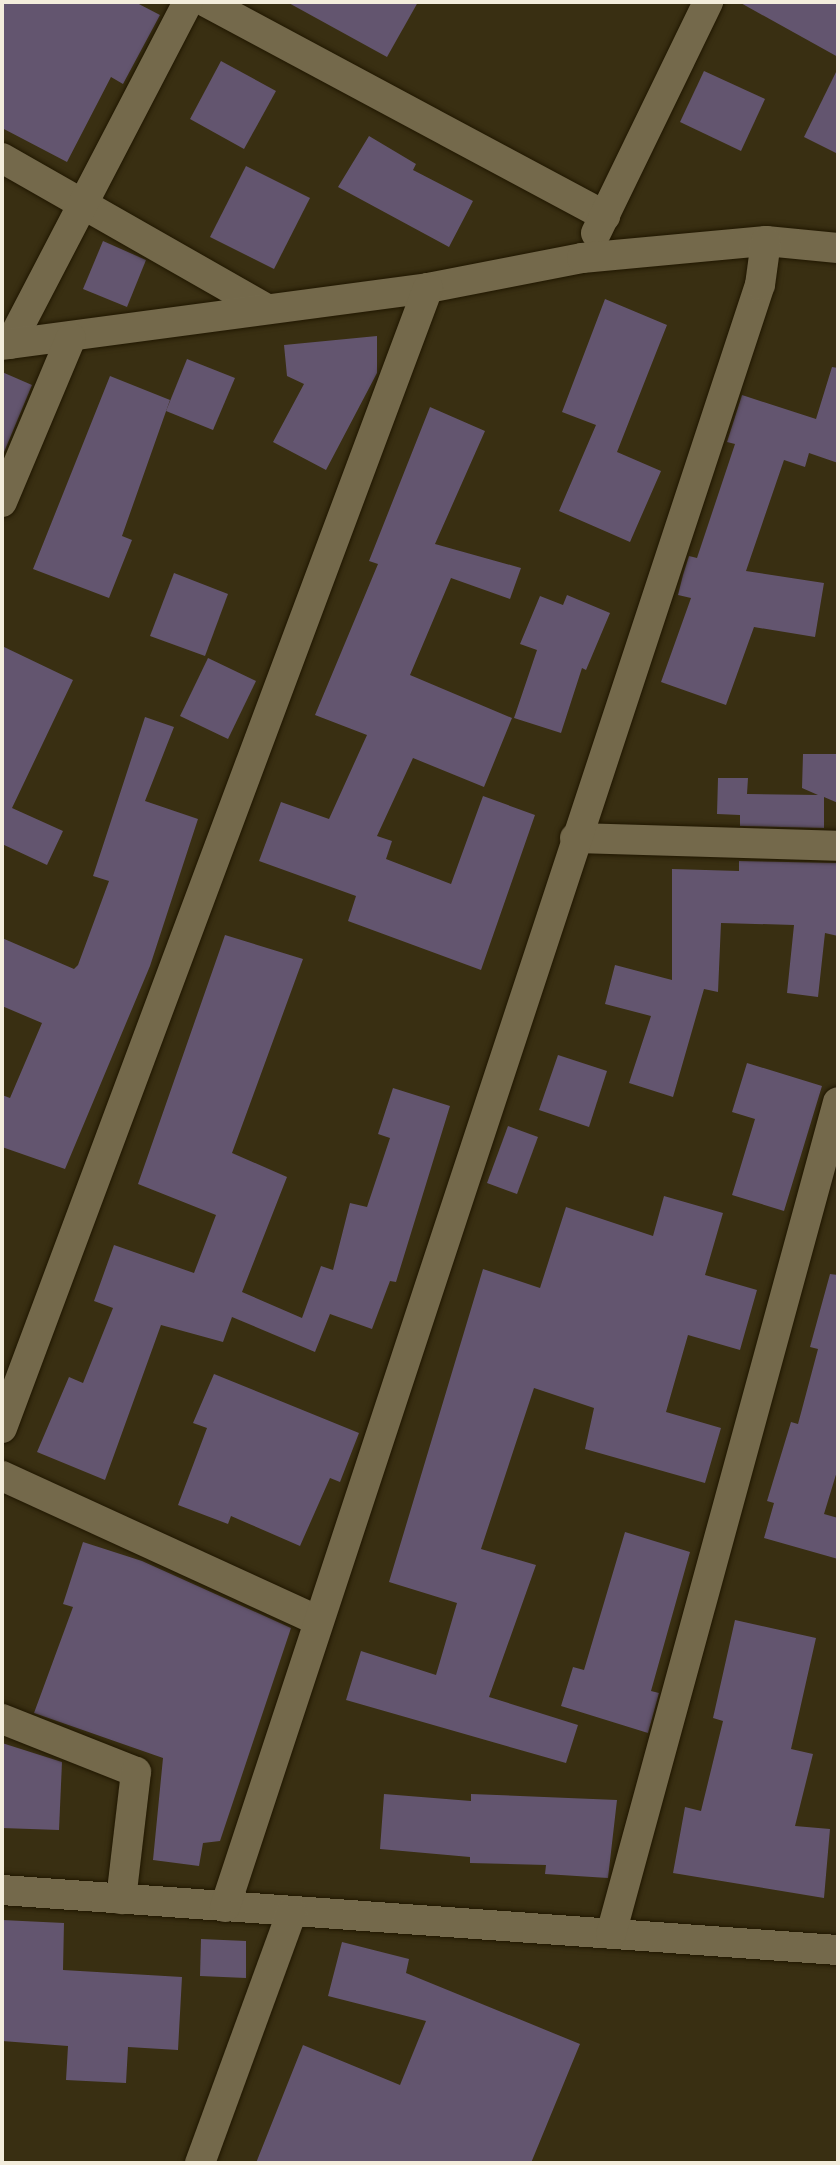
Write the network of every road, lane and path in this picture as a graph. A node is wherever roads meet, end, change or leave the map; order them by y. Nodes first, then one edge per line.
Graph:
1 (188, 2) edge
2 (206, 2) edge
3 (708, 2) edge
4 (2, 158) edge
5 (83, 205) junction
6 (605, 216) junction
7 (766, 241) junction
8 (838, 248) edge
9 (583, 258) junction
10 (428, 288) junction
11 (263, 307) junction
12 (71, 338) junction
13 (6, 344) edge
14 (2, 502) edge
15 (575, 838) junction
16 (838, 846) edge
17 (838, 1102) edge
18 (2, 1428) edge
19 (2, 1476) edge
20 (318, 1621) junction
21 (2, 1719) edge
22 (2, 1890) edge
23 (121, 1899) junction
24 (225, 1907) junction
25 (292, 1912) junction
26 (611, 1934) junction
27 (838, 1950) edge
28 (201, 2163) edge

1 - 5 street
2 - 6 street
3 - 6 street
4 - 5 street
5 - 11 street
5 - 13 street
6 - 9 street
7 - 8 street
7 - 9 street
7 - 15 street
9 - 10 street
10 - 11 street
10 - 18 street
11 - 12 street
12 - 13 street
12 - 14 street
15 - 16 street
15 - 20 street
17 - 26 street
19 - 20 street
20 - 24 street
21 - 23 street
22 - 23 street
23 - 24 street
24 - 25 street
25 - 26 street
25 - 28 street
26 - 27 street

